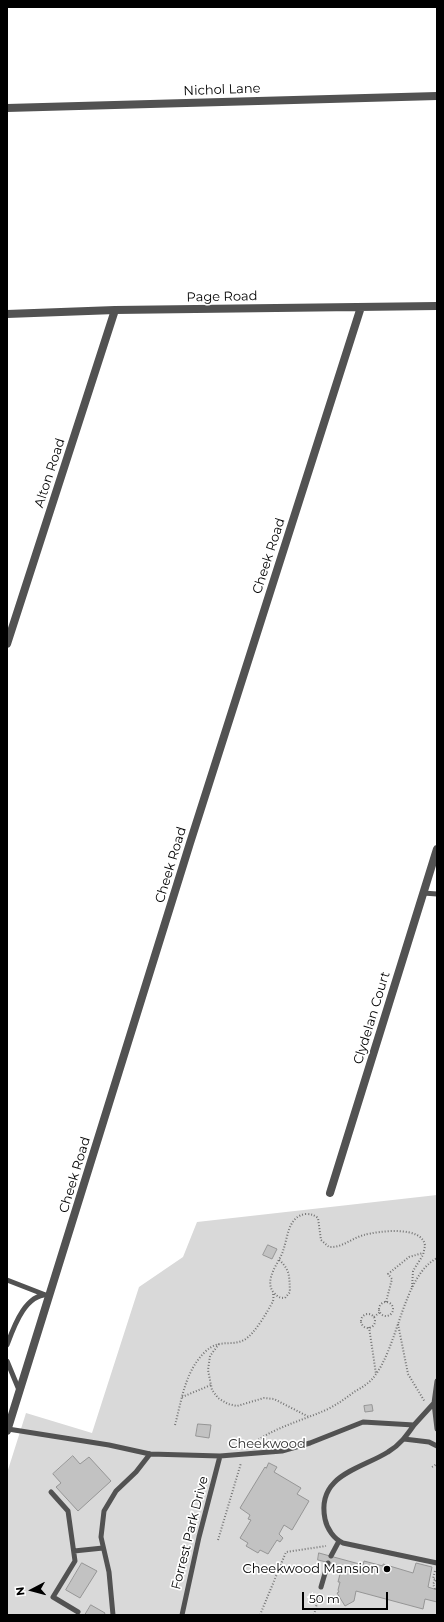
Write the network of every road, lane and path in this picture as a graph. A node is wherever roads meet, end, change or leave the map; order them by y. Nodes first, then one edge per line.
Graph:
1 (437, 96) edge
2 (7, 108) edge
3 (437, 306) edge
4 (361, 308) junction
5 (115, 310) junction
6 (7, 314) edge
7 (7, 644) edge
8 (437, 850) edge
9 (423, 893) junction
10 (437, 894) edge
11 (330, 1193) dead end
12 (424, 1253) junction
13 (437, 1258) edge
14 (279, 1260) junction
15 (7, 1280) edge
16 (412, 1288) junction
17 (273, 1291) junction
18 (46, 1294) junction
19 (280, 1298) junction
20 (273, 1299) junction
21 (386, 1302) junction
22 (380, 1312) junction
23 (374, 1317) junction
24 (398, 1324) junction
25 (369, 1327) junction
26 (220, 1343) junction
27 (7, 1345) edge
28 (7, 1361) edge
29 (376, 1374) junction
30 (437, 1381) edge
31 (211, 1385) junction
32 (20, 1391) junction
33 (182, 1397) junction
34 (434, 1403) junction
35 (309, 1417) junction
36 (175, 1425) dead end
37 (414, 1425) junction
38 (437, 1429) edge
39 (7, 1430) edge
40 (404, 1439) junction
41 (437, 1446) edge
42 (150, 1454) junction
43 (244, 1454) junction
44 (220, 1456) junction
45 (437, 1464) edge
46 (432, 1467) dead end
47 (51, 1492) dead end
48 (218, 1540) dead end
49 (339, 1542) junction
50 (103, 1548) junction
51 (74, 1551) junction
52 (326, 1552) dead end
53 (331, 1556) dead end
54 (328, 1563) dead end
55 (436, 1564) edge
56 (437, 1580) edge
57 (321, 1587) joint
58 (435, 1589) dead end
59 (78, 1612) dead end
60 (113, 1615) edge
61 (182, 1615) edge
62 (260, 1615) edge
63 (314, 1615) edge

1 - 2 street, Nichol Lane
3 - 4 street, Page Road
4 - 5 street, Page Road
4 - 18 street, Cheek Road
5 - 6 street, Page Road
5 - 7 street, Alton Road
8 - 9 street, Clydelan Court
9 - 10 lane
9 - 11 street, Clydelan Court
12 - 14 path
12 - 16 path
12 - 21 path
13 - 16 path
14 - 17 path
14 - 19 path
15 - 18 lane
16 - 24 path
17 - 19 path
17 - 20 path
18 - 27 lane
18 - 32 street, Cheek Road
19 - 20 path
20 - 26 path
21 - 22 path
21 - 22 path
22 - 23 path
23 - 25 path
23 - 25 path
24 - 29 path
24 - 34 path
25 - 29 path
26 - 31 path
26 - 33 path
28 - 32 lane
29 - 35 path
30 - 34 lane
31 - 33 path
31 - 35 path
32 - 39 street, Cheek Road
33 - 36 path
34 - 37 lane
34 - 38 lane
35 - 43 path
37 - 40 lane
37 - 43 lane, Forrest Park Drive
39 - 42 lane, Forrest Park Drive
40 - 41 lane
40 - 49 lane
42 - 44 lane, Forrest Park Drive
42 - 50 lane
43 - 44 lane, Forrest Park Drive
43 - 48 path
44 - 61 lane, Forrest Park Drive
45 - 46 path
47 - 51 lane
49 - 53 lane
49 - 55 lane
50 - 51 lane
50 - 60 lane
51 - 59 lane
52 - 62 path
54 - 57 lane
55 - 56 path
56 - 58 path
57 - 63 path

